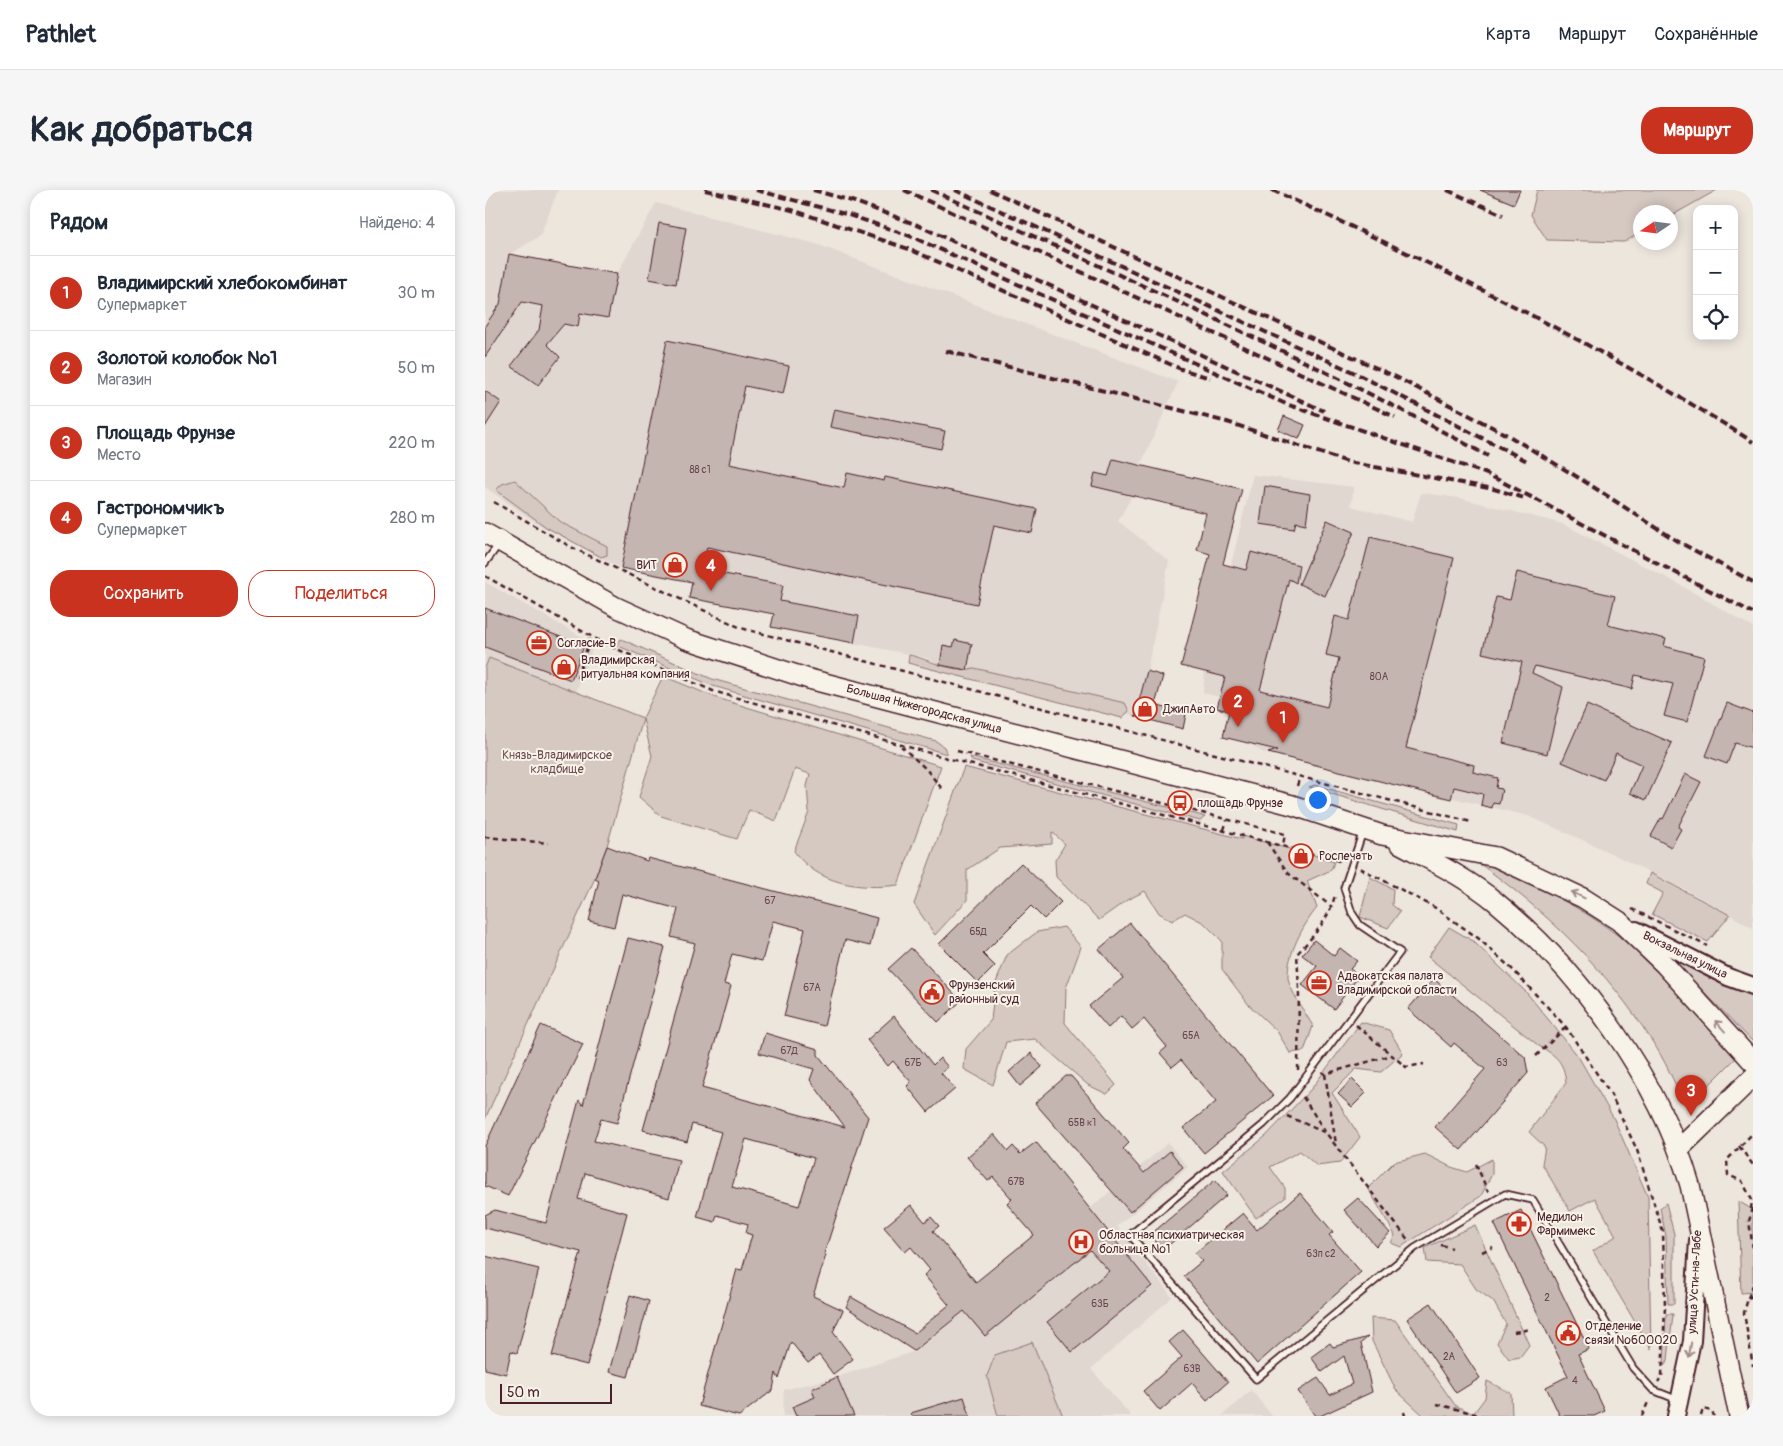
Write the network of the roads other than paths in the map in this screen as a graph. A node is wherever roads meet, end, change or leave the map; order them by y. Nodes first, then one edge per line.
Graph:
1 (492, 537) edge
2 (485, 563) edge
3 (1364, 829) junction
4 (1383, 835) junction
5 (1619, 921) junction
6 (1753, 986) edge
7 (1753, 1062) edge
8 (1753, 1077) edge
9 (1679, 1149) junction
10 (1699, 1232) junction
11 (1678, 1408) edge
12 (1741, 1416) edge

1 - 2 lane
1 - 3 main road, Большая Нижегородская улица
3 - 4 main road, Большая Нижегородская улица
3 - 11 lane
5 -> 4 main road, Большая Нижегородская улица
4 - 9 main road, Большая Нижегородская улица
5 - 6 main road, Вокзальная улица
7 -> 5 main road, Большая Нижегородская улица
8 - 9 main road
9 - 10 main road, улица Усти-на-Лабе
10 -> 11 main road, улица Усти-на-Лабе
10 - 12 main road

